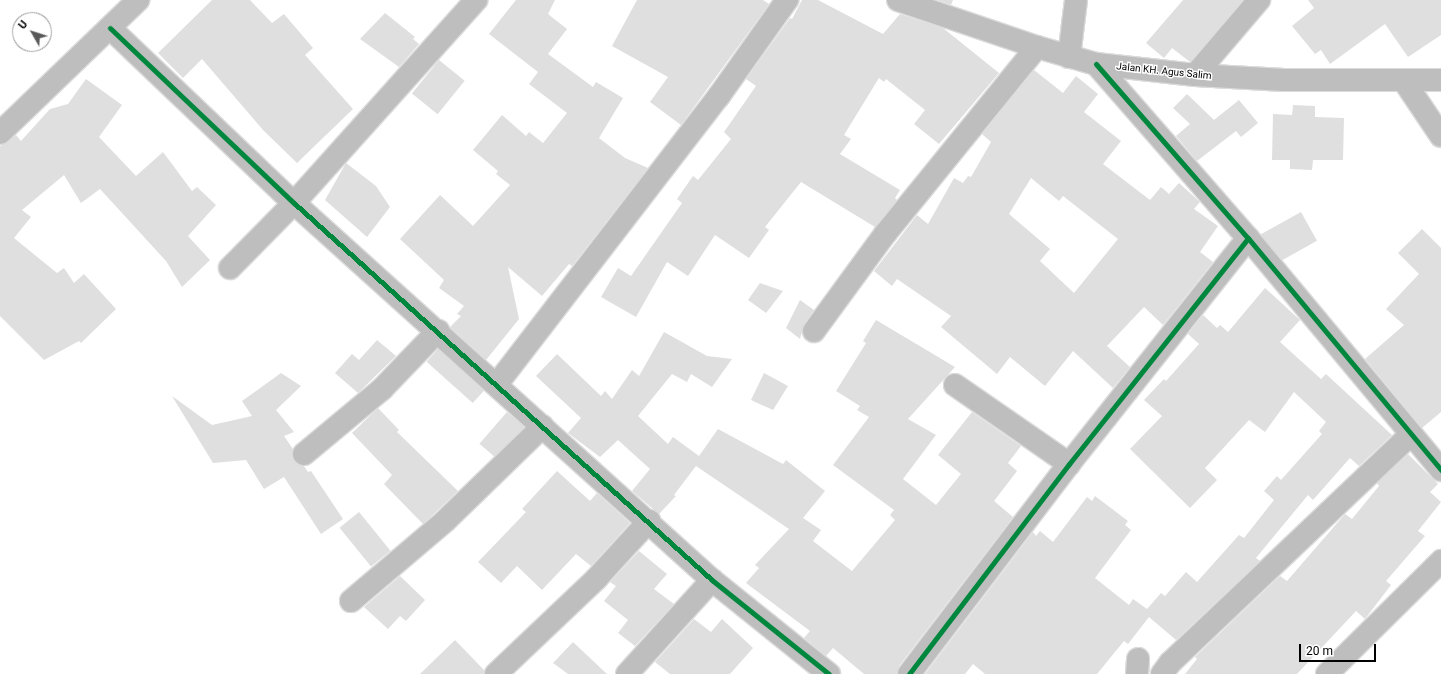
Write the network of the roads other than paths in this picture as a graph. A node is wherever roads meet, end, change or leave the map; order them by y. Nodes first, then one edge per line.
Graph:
1 (138, 0) edge
2 (476, 0) edge
3 (787, 0) edge
4 (1076, 0) edge
5 (1259, 0) edge
6 (908, 1) edge
7 (110, 28) junction
8 (1037, 47) junction
9 (1069, 57) junction
10 (1096, 64) junction
11 (1195, 75) junction
12 (1441, 80) edge
13 (1404, 81) junction
14 (0, 133) edge
15 (1441, 136) edge
16 (294, 203) junction
17 (1248, 238) junction
18 (230, 268) dead end
19 (814, 330) dead end
20 (438, 331) junction
21 (497, 384) junction
22 (955, 385) dead end
23 (543, 426) junction
24 (1411, 434) junction
25 (304, 454) dead end
26 (1069, 464) junction
27 (1441, 470) edge
28 (649, 521) junction
29 (1441, 561) edge
30 (712, 580) junction
31 (352, 601) dead end
32 (496, 674) edge
33 (627, 674) edge
34 (829, 674) edge
35 (910, 674) edge
36 (1162, 674) edge
37 (1328, 674) edge

1 - 7 street
2 - 16 street
3 - 21 street
4 - 9 street
5 - 11 street
6 - 8 street, Jalan KH. Agus Salim
7 - 14 street
7 - 16 street
8 - 9 street, Jalan KH. Agus Salim
8 - 19 street
9 - 10 street, Jalan KH. Agus Salim
10 - 11 street, Jalan KH. Agus Salim
10 - 17 street
11 - 13 street, Jalan KH. Agus Salim
12 - 13 street, Jalan KH. Agus Salim
13 - 15 street
16 - 18 street
16 - 20 street
17 - 24 street
17 - 26 street
20 - 21 street
20 - 25 street
21 - 23 street
22 - 26 street
23 - 28 street
23 - 31 street
24 - 27 street
24 - 36 street
26 - 35 street
28 - 30 street
28 - 32 street
29 - 37 street
30 - 33 street
30 - 34 street

